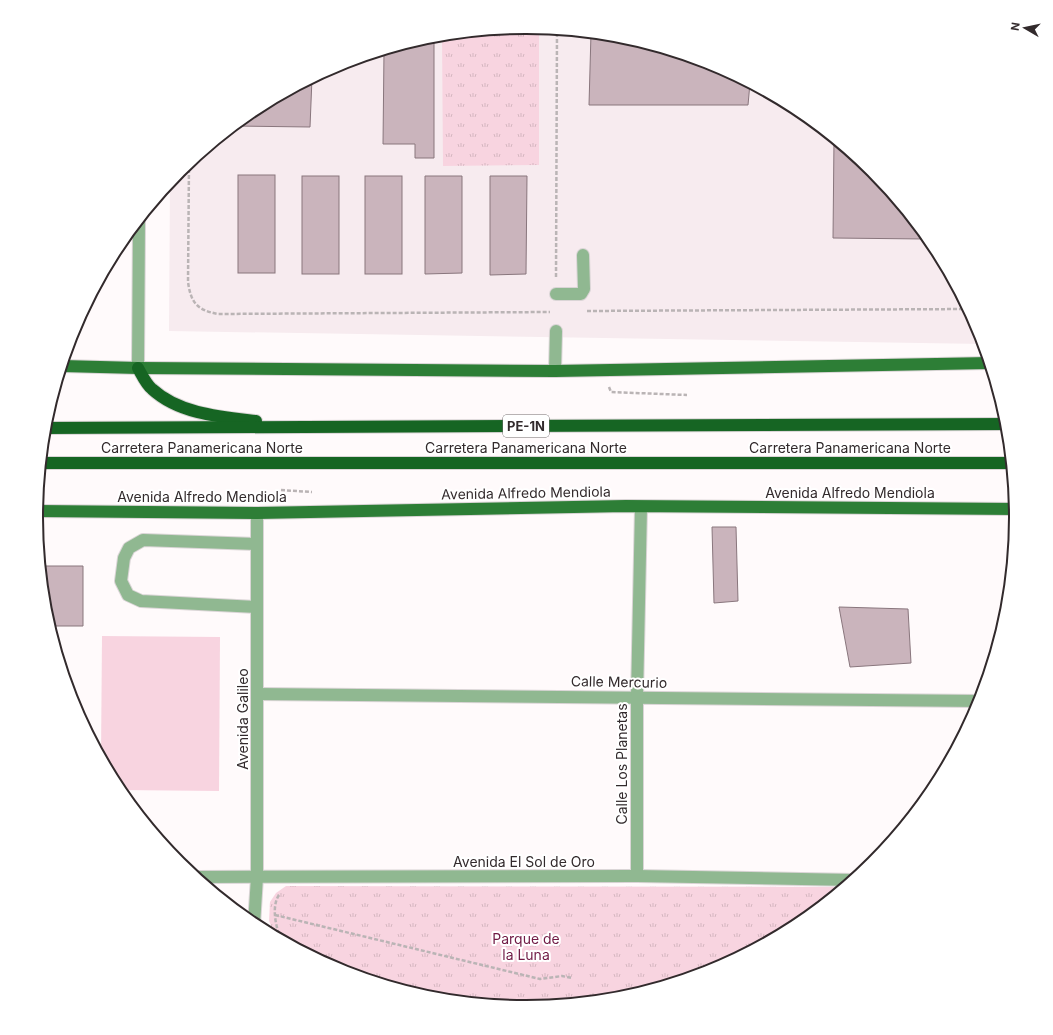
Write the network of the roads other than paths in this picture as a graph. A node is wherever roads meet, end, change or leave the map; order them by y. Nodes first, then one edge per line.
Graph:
1 (140, 227) edge
2 (583, 256) dead end
3 (556, 294) road end
4 (556, 331) dead end
5 (984, 363) edge
6 (68, 365) edge
7 (138, 368) junction
8 (555, 371) junction
9 (1001, 424) edge
10 (51, 428) edge
11 (315, 428) junction
12 (46, 463) edge
13 (60, 463) junction
14 (1007, 463) edge
15 (46, 468) edge
16 (640, 507) junction
17 (1010, 509) edge
18 (43, 511) edge
19 (257, 513) junction
20 (257, 544) junction
21 (257, 607) junction
22 (258, 694) junction
23 (637, 697) junction
24 (974, 701) edge
25 (203, 876) edge
26 (637, 876) junction
27 (257, 877) junction
28 (846, 880) edge
29 (254, 917) edge

1 - 7 street
2 - 3 street
4 - 8 street
5 - 8 main road
6 - 7 main road
7 - 8 main road
7 - 11 highway
9 - 11 highway, Carretera Panamericana Norte / PE-1N
10 - 11 highway, Carretera Panamericana Norte / PE-1N
12 - 13 highway, Carretera Panamericana Norte
13 - 14 highway, Carretera Panamericana Norte
13 - 15 highway
16 - 17 main road, Avenida Alfredo Mendiola
16 - 19 main road, Avenida Alfredo Mendiola
16 - 23 street, Calle Los Planetas
18 - 19 main road, Avenida Alfredo Mendiola
19 - 20 street, Avenida Galileo
20 - 21 street, Avenida Galileo
20 - 21 street
21 - 22 street, Avenida Galileo
22 - 23 street, Calle Mercurio
22 - 27 street, Avenida Galileo
23 - 24 street, Calle Mercurio
23 - 26 street, Calle Los Planetas
25 - 27 street, Avenida El Sol de Oro
26 - 27 street, Avenida El Sol de Oro
26 - 28 street, Avenida El Sol de Oro
27 - 29 street, Avenida Galileo

